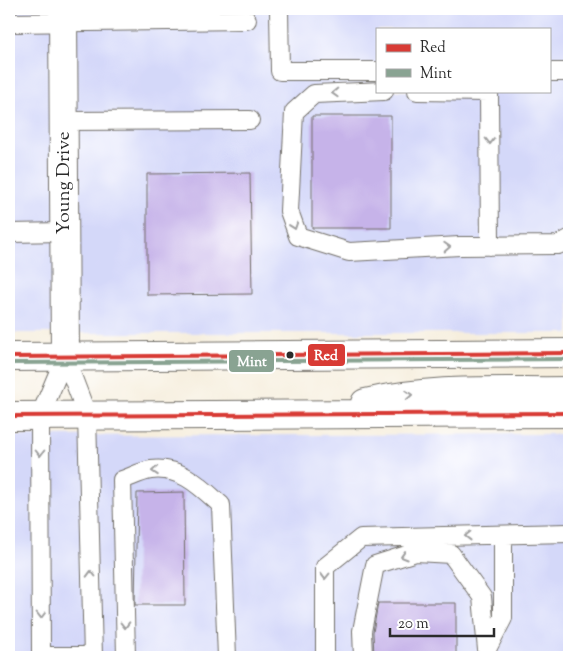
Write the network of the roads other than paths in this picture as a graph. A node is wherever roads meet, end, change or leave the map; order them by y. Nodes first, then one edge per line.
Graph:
1 (279, 9) edge
2 (63, 15) edge
3 (247, 20) dead end
4 (9, 22) edge
5 (376, 71) edge
6 (550, 72) edge
7 (569, 72) edge
8 (376, 91) edge
9 (489, 92) edge
10 (250, 120) dead end
11 (64, 121) junction
12 (64, 232) junction
13 (9, 233) edge
14 (569, 239) edge
15 (490, 246) junction
16 (569, 354) edge
17 (9, 357) edge
18 (65, 357) junction
19 (569, 391) edge
20 (569, 414) edge
21 (87, 415) junction
22 (310, 415) junction
23 (9, 416) edge
24 (40, 416) junction
25 (569, 533) edge
26 (503, 535) junction
27 (487, 654) edge
28 (41, 656) edge
29 (93, 656) edge
30 (127, 657) edge
31 (227, 657) edge
32 (325, 657) edge
33 (363, 657) edge

1 - 5 lane
2 - 3 lane
2 - 4 lane
2 - 11 main road, Young Drive
6 - 7 lane
8 -> 15 lane
9 -> 15 lane
10 - 11 lane
11 - 12 main road, Young Drive
12 - 13 lane
12 - 18 main road, Young Drive
14 - 15 lane
16 - 18 main road
17 - 18 main road
18 - 21 lane
18 - 24 lane
22 -> 19 main road
20 - 22 main road
21 - 22 main road
21 - 24 main road
29 -> 21 lane
23 - 24 main road
24 -> 28 lane
25 - 26 lane
26 - 27 lane
26 -> 32 lane
27 -> 33 lane
28 - 29 lane
31 -> 30 lane

